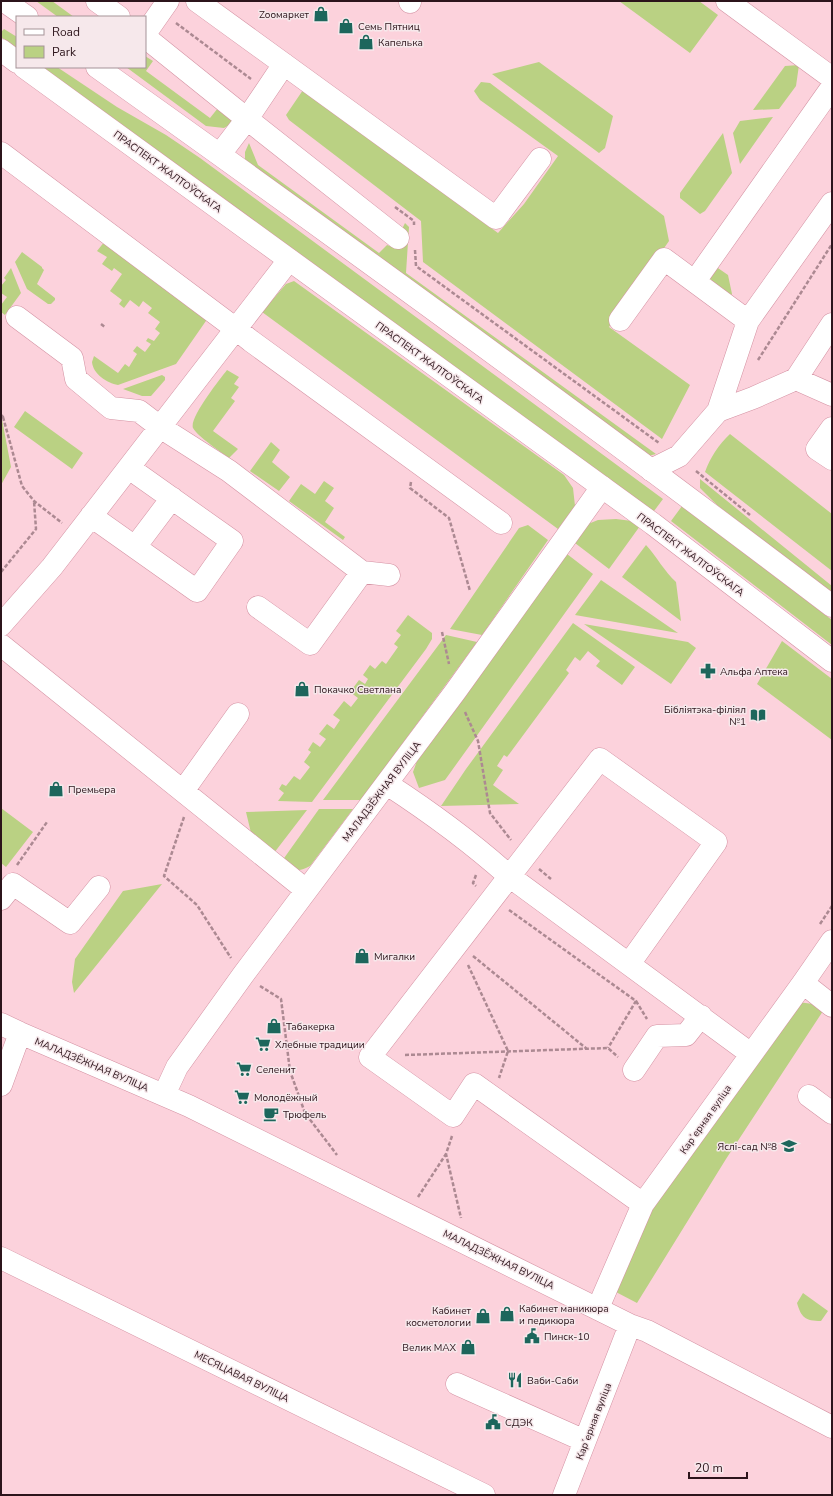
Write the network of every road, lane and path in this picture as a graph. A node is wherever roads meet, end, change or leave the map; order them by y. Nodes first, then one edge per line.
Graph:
1 (4, 1) edge
2 (97, 1) edge
3 (168, 1) edge
4 (197, 1) edge
5 (727, 1) edge
6 (16, 16) edge
7 (26, 16) edge
8 (118, 16) edge
9 (1, 18) edge
10 (146, 34) edge
11 (146, 36) edge
12 (1, 50) edge
13 (16, 61) edge
14 (284, 64) junction
15 (25, 68) edge
16 (98, 68) edge
17 (832, 78) edge
18 (832, 87) edge
19 (247, 119) junction
20 (1, 153) edge
21 (220, 154) junction
22 (540, 159) dead end
23 (832, 203) edge
24 (398, 238) dead end
25 (832, 244) edge
26 (289, 260) junction
27 (695, 281) junction
28 (17, 317) dead end
29 (620, 320) dead end
30 (748, 321) junction
31 (101, 324) dead end
32 (832, 324) edge
33 (105, 327) dead end
34 (236, 329) junction
35 (755, 365) dead end
36 (796, 379) junction
37 (832, 395) edge
38 (718, 410) junction
39 (2, 416) edge
40 (1, 420) edge
41 (160, 427) junction
42 (832, 428) edge
43 (832, 460) edge
44 (128, 468) junction
45 (651, 470) junction
46 (602, 487) junction
47 (172, 498) junction
48 (34, 501) junction
49 (91, 516) junction
50 (501, 523) dead end
51 (66, 526) dead end
52 (135, 547) junction
53 (1, 572) edge
54 (362, 572) junction
55 (389, 575) dead end
56 (832, 606) edge
57 (258, 607) dead end
58 (1, 625) edge
59 (442, 632) dead end
60 (1, 646) edge
61 (832, 661) edge
62 (455, 692) junction
63 (238, 714) dead end
64 (387, 784) junction
65 (183, 791) junction
66 (47, 822) dead end
67 (484, 854) junction
68 (524, 856) junction
69 (13, 870) dead end
70 (509, 876) junction
71 (556, 884) dead end
72 (99, 887) dead end
73 (306, 890) junction
74 (492, 898) junction
75 (1, 899) edge
76 (832, 906) edge
77 (825, 933) edge
78 (458, 943) junction
79 (629, 964) junction
80 (243, 975) junction
81 (803, 983) junction
82 (832, 1006) edge
83 (701, 1016) junction
84 (1, 1024) edge
85 (20, 1034) junction
86 (587, 1048) junction
87 (608, 1048) junction
88 (508, 1051) junction
89 (751, 1054) junction
90 (400, 1056) dead end
91 (634, 1070) joint
92 (1, 1085) edge
93 (164, 1095) junction
94 (492, 1096) junction
95 (809, 1096) dead end
96 (832, 1113) edge
97 (454, 1130) dead end
98 (446, 1154) junction
99 (341, 1161) dead end
100 (415, 1202) dead end
101 (643, 1204) junction
102 (462, 1218) dead end
103 (1, 1258) edge
104 (598, 1308) junction
105 (630, 1325) junction
106 (457, 1384) dead end
107 (832, 1427) edge
108 (585, 1441) junction
109 (484, 1495) edge
110 (564, 1495) edge

1 - 7 street
2 - 8 street
3 - 10 street
4 - 14 street
5 - 17 street
6 - 9 street
11 - 19 street
12 - 13 street
14 - 19 street
14 - 22 street
15 - 26 street, ПРАСПЕКТ ЖАЛТОЎСКАГА
16 - 21 street
18 - 27 street
19 - 21 street
19 - 24 street
20 - 34 street
21 - 45 street
23 - 30 street
25 - 35 path
26 - 34 street
26 - 46 street, ПРАСПЕКТ ЖАЛТОЎСКАГА
27 - 29 street
27 - 30 street
28 - 41 street
30 - 38 street
31 - 33 path
32 - 36 street
34 - 41 street
34 - 50 street
36 - 37 street
36 - 38 street
38 - 45 street
39 - 40 path
39 - 48 path
41 - 44 street
41 - 54 street
42 - 43 street
44 - 47 street
44 - 49 street
45 - 56 street
46 - 61 street, ПРАСПЕКТ ЖАЛТОЎСКАГА
46 - 62 street, МАЛАДЗЁЖНАЯ ВУЛІЦА
47 - 52 street
47 - 52 street
48 - 51 path
48 - 53 path
49 - 52 street
49 - 58 street
54 - 55 street
54 - 57 street
59 - 62 path
60 - 65 street
62 - 64 street, МАЛАДЗЁЖНАЯ ВУЛІЦА
62 - 68 path
63 - 65 street
64 - 67 street
64 - 73 street, МАЛАДЗЁЖНАЯ ВУЛІЦА
65 - 73 street
65 - 80 path
66 - 69 path
67 - 70 street
67 - 74 path
68 - 70 street
68 - 71 path
68 - 79 street
70 - 74 street
70 - 79 street
72 - 75 street
73 - 80 street, МАЛАДЗЁЖНАЯ ВУЛІЦА
74 - 78 street
74 - 87 path
76 - 77 path
77 - 81 street, Карʼерная вуліца
78 - 86 path
78 - 88 path
78 - 94 street
79 - 83 street
80 - 93 street, МАЛАДЗЁЖНАЯ ВУЛІЦА
80 - 99 path
81 - 82 street
81 - 89 street, Карʼерная вуліца
83 - 89 street
83 - 91 street
84 - 85 street, МАЛАДЗЁЖНАЯ ВУЛІЦА
85 - 92 street
85 - 93 street, МАЛАДЗЁЖНАЯ ВУЛІЦА
86 - 87 path
86 - 88 path
87 - 91 path
88 - 90 path
88 - 94 path
89 - 101 street, Карʼерная вуліца
93 - 104 street, МАЛАДЗЁЖНАЯ ВУЛІЦА
94 - 101 street
95 - 96 street
97 - 98 path
98 - 100 path
98 - 102 path
101 - 104 street, Карʼерная вуліца
103 - 109 street, МЕСЯЦАВАЯ ВУЛІЦА
104 - 105 street, МАЛАДЗЁЖНАЯ ВУЛІЦА
105 - 107 street, МАЛАДЗЁЖНАЯ ВУЛІЦА
105 - 108 street, Карʼерная вуліца
106 - 108 street
108 - 110 street, Карʼерная вуліца

